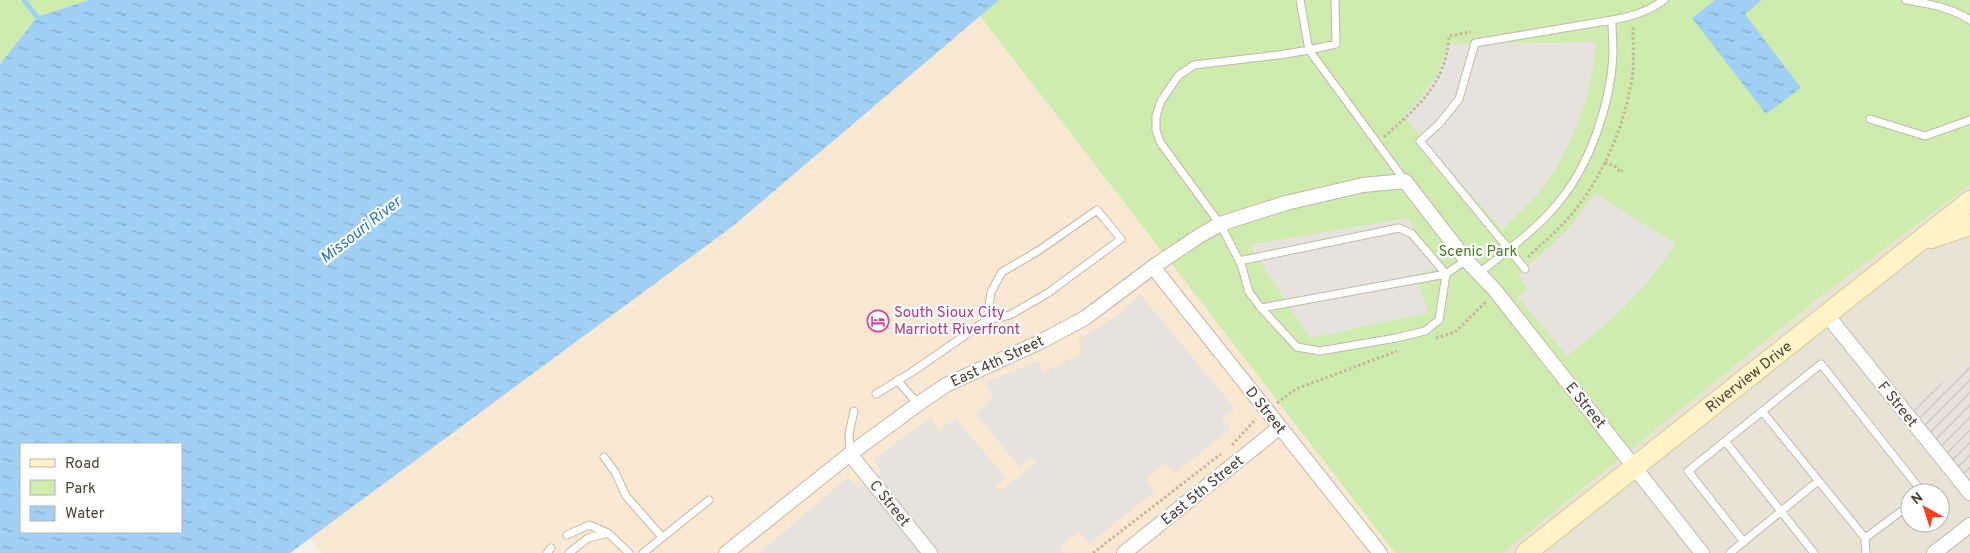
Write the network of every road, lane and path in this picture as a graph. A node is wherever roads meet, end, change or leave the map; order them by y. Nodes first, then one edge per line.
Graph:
1 (1300, 0) edge
2 (1335, 0) edge
3 (1664, 0) edge
4 (1906, 0) edge
5 (1634, 17) junction
6 (1612, 20) junction
7 (1970, 20) edge
8 (1309, 50) junction
9 (1870, 119) dead end
10 (1970, 120) edge
11 (1605, 162) junction
12 (1622, 170) dead end
13 (1405, 181) junction
14 (1970, 201) edge
15 (1220, 224) junction
16 (1970, 225) edge
17 (1919, 242) junction
18 (1508, 250) junction
19 (1466, 260) junction
20 (1239, 261) junction
21 (1523, 266) joint
22 (1153, 267) junction
23 (1446, 274) junction
24 (1478, 274) junction
25 (1494, 289) junction
26 (1261, 308) junction
27 (1827, 315) junction
28 (987, 320) junction
29 (1427, 341) dead end
30 (1400, 350) dead end
31 (897, 380) junction
32 (876, 394) dead end
33 (918, 404) junction
34 (1266, 411) junction
35 (1762, 411) junction
36 (854, 412) dead end
37 (1280, 427) junction
38 (1725, 441) junction
39 (850, 454) junction
40 (604, 457) dead end
41 (1636, 467) junction
42 (1818, 481) junction
43 (1915, 483) edge
44 (1970, 493) edge
45 (709, 500) dead end
46 (1781, 512) junction
47 (1900, 512) edge
48 (1970, 525) edge
49 (608, 533) junction
50 (567, 534) dead end
51 (662, 537) junction
52 (1866, 538) junction
53 (1744, 542) junction
54 (569, 553) edge
55 (629, 553) edge
56 (643, 553) edge
57 (726, 553) edge
58 (930, 553) edge
59 (1093, 553) edge
60 (1124, 553) edge
61 (1380, 553) edge
62 (1526, 553) edge
63 (1702, 553) edge
64 (1730, 553) edge
65 (1814, 553) edge
66 (1866, 553) edge
67 (1934, 553) edge

1 - 8 lane
2 - 8 lane
3 - 5 lane
4 - 7 lane
5 - 6 lane
5 - 11 path
6 - 18 lane
6 - 18 lane
8 - 13 lane
8 - 15 lane
9 - 10 lane
11 - 12 path
11 - 21 path
13 - 15 street, East 4th Street
13 - 19 street, E Street
14 - 17 main road, Riverview Drive
15 - 20 lane
15 - 22 street, East 4th Street
16 - 17 main road
17 - 27 main road, Riverview Drive
18 - 21 lane
18 - 24 lane
19 - 23 lane
19 - 24 street, E Street
20 - 23 lane
20 - 26 lane
22 - 33 street, East 4th Street
22 - 34 street, D Street
23 - 26 lane
23 - 26 lane
24 - 25 street, E Street
25 - 29 path
25 - 41 street, E Street
27 - 41 main road, Riverview Drive
27 - 44 street, F Street
28 - 28 lane
28 - 31 lane
30 - 34 path
31 - 32 lane
31 - 33 lane
33 - 39 street, East 4th Street
34 - 37 street, D Street
34 - 59 path
35 - 38 lane
35 - 42 lane
35 - 43 lane
36 - 39 lane
37 - 60 street, East 5th Street
37 - 61 street, D Street
38 - 46 lane
38 - 53 lane
39 - 57 street, East 4th Street
39 - 58 street, C Street
40 - 51 lane
41 - 62 main road, Riverview Drive
41 - 63 street, E Street
42 - 46 lane
42 - 52 lane
45 - 51 lane
46 - 53 lane
46 - 65 lane
47 - 52 lane
48 - 67 street
49 - 50 lane
49 - 54 lane
49 - 55 lane
51 - 56 lane
52 - 66 lane
53 - 64 lane

